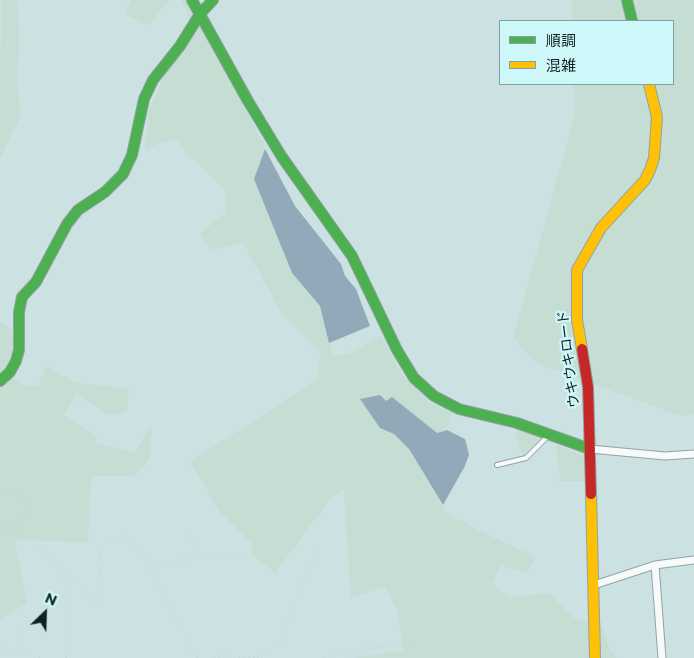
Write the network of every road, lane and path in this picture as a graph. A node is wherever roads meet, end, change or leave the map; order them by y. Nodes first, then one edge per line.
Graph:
1 (192, 0) edge
2 (213, 0) edge
3 (627, 0) edge
4 (200, 14) junction
5 (632, 20) edge
6 (649, 85) edge
7 (0, 381) edge
8 (550, 434) junction
9 (590, 449) junction
10 (694, 454) edge
11 (497, 465) dead end
12 (0, 489) edge
13 (10, 526) junction
14 (0, 531) edge
15 (187, 533) dead end
16 (319, 547) dead end
17 (200, 558) junction
18 (241, 558) dead end
19 (694, 560) edge
20 (150, 564) junction
21 (655, 565) junction
22 (63, 571) junction
23 (594, 585) junction
24 (24, 626) dead end
25 (413, 644) dead end
26 (0, 648) edge
27 (19, 652) junction
28 (40, 658) edge
29 (66, 658) edge
30 (197, 658) edge
31 (214, 658) edge
32 (258, 658) edge
33 (324, 658) edge
34 (596, 658) edge
35 (662, 658) edge

1 - 4 street
2 - 4 street
3 - 5 street
4 - 7 street
4 - 8 street
6 - 9 street, ウキウキロード
8 - 9 street
8 - 11 lane
9 - 10 street
9 - 23 street, ウキウキロード
12 - 13 path
13 - 14 path
13 - 22 path
15 - 17 path
16 - 32 path
17 - 18 path
17 - 20 path
19 - 21 street
20 - 22 path
20 - 30 path
21 - 23 street
21 - 35 street
22 - 29 path
23 - 34 street, ウキウキロード
24 - 27 path
25 - 33 path
26 - 27 path
27 - 28 path
31 - 32 path

